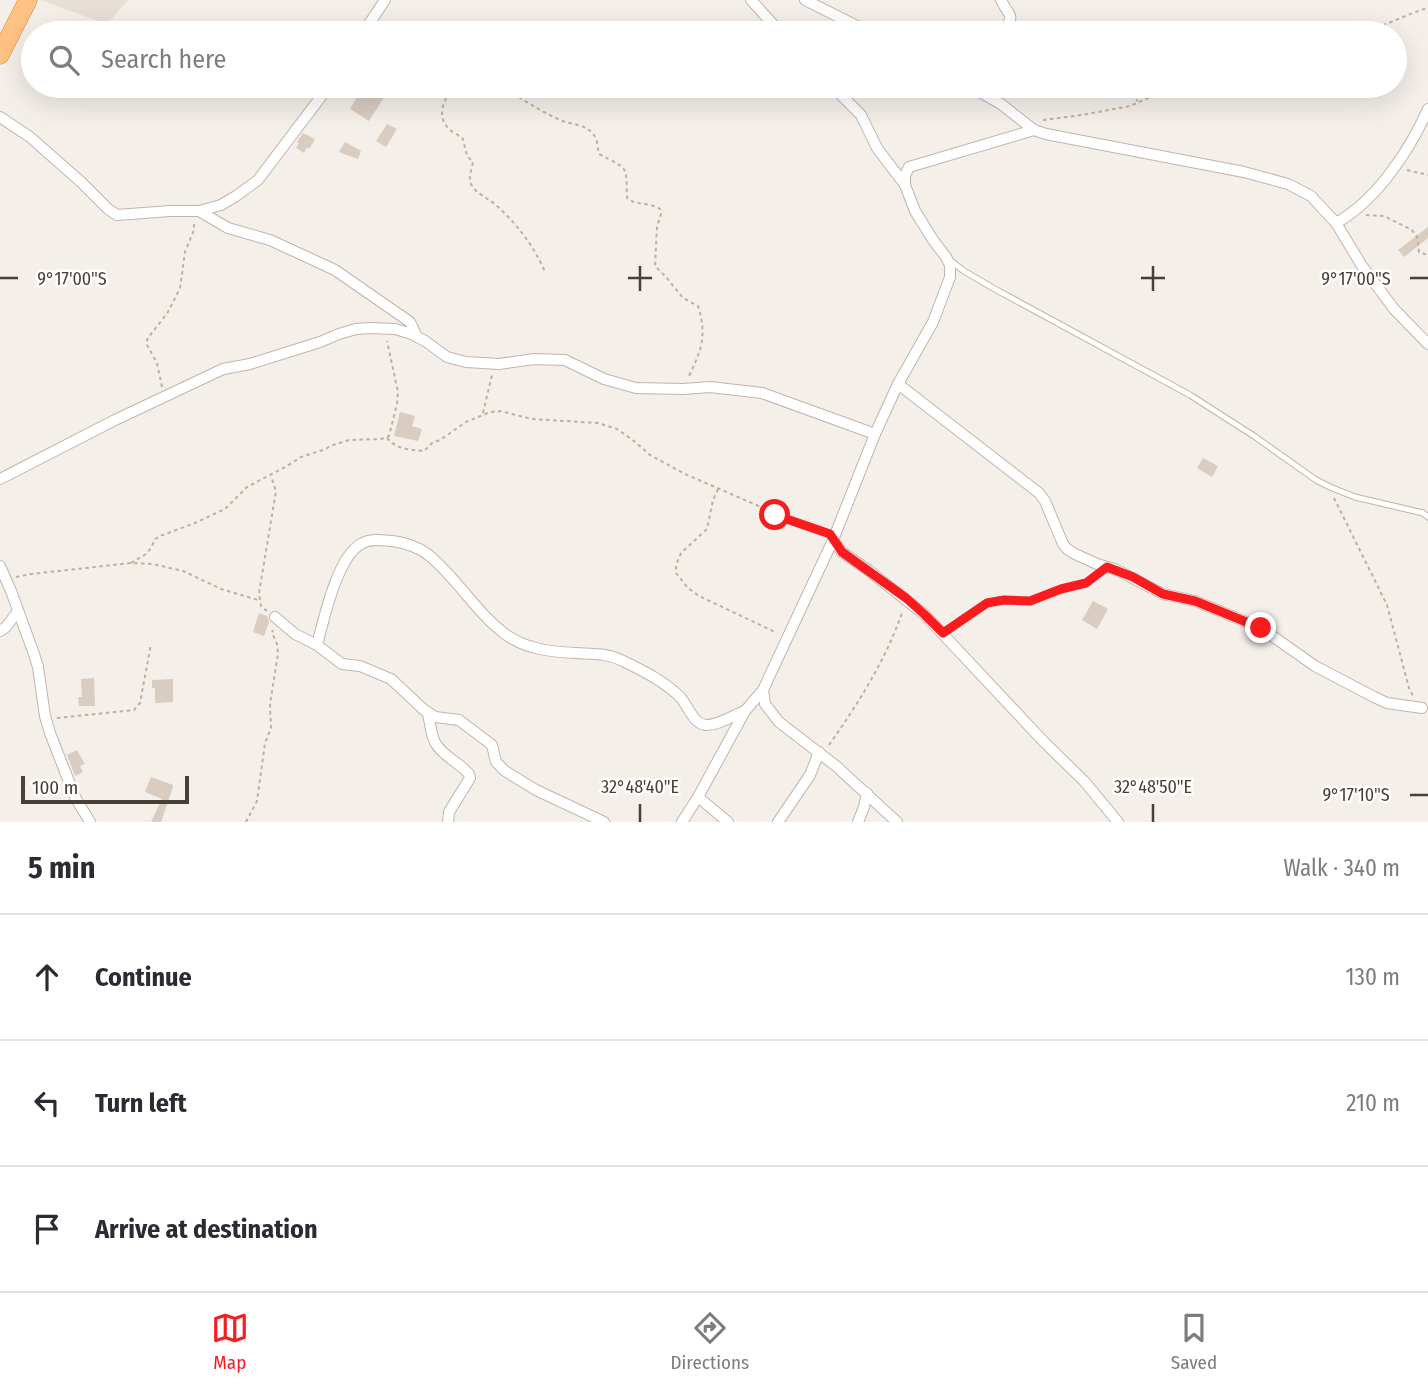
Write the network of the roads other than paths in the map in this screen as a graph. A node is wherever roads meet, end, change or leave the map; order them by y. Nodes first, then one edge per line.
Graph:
1 (28, 0) edge
2 (385, 0) edge
3 (751, 0) edge
4 (805, 0) edge
5 (1001, 0) edge
6 (371, 21) edge
7 (770, 21) edge
8 (847, 21) edge
9 (1010, 21) edge
10 (0, 55) edge
11 (320, 98) edge
12 (844, 98) edge
13 (990, 98) edge
14 (1428, 109) edge
15 (0, 117) edge
16 (1034, 130) junction
17 (905, 186) junction
18 (195, 211) junction
19 (1336, 223) junction
20 (946, 257) junction
21 (418, 337) junction
22 (1428, 344) edge
23 (898, 384) junction
24 (875, 433) junction
25 (0, 480) edge
26 (1428, 517) edge
27 (833, 540) junction
28 (0, 566) edge
29 (18, 611) junction
30 (275, 617) road end
31 (0, 631) edge
32 (317, 645) junction
33 (763, 690) junction
34 (1422, 708) road end
35 (745, 711) junction
36 (427, 712) junction
37 (821, 753) junction
38 (867, 793) junction
39 (698, 797) junction
40 (90, 822) edge
41 (448, 822) edge
42 (604, 822) edge
43 (682, 822) edge
44 (728, 822) edge
45 (778, 822) edge
46 (858, 822) edge
47 (897, 822) edge
48 (1118, 822) edge

1 - 10 highway
2 - 6 street
3 - 7 street
4 - 8 street
5 - 9 street
11 - 18 street
12 - 17 street
13 - 16 street
14 - 19 street
15 - 18 street
16 - 17 street
16 - 19 street
17 - 20 street
18 - 21 street
19 - 22 street
20 - 23 street
20 - 26 lane
21 - 24 street
21 - 25 street
23 - 24 street
23 - 34 street
24 - 27 street
27 - 33 street
27 - 48 street
28 - 29 street
29 - 31 street
29 - 40 street
30 - 32 street
32 - 35 street
32 - 36 street
33 - 35 street
33 - 37 street
35 - 39 street
36 - 41 street
36 - 42 street
37 - 38 street
37 - 45 street
38 - 46 street
38 - 47 street
39 - 43 street
39 - 44 street

